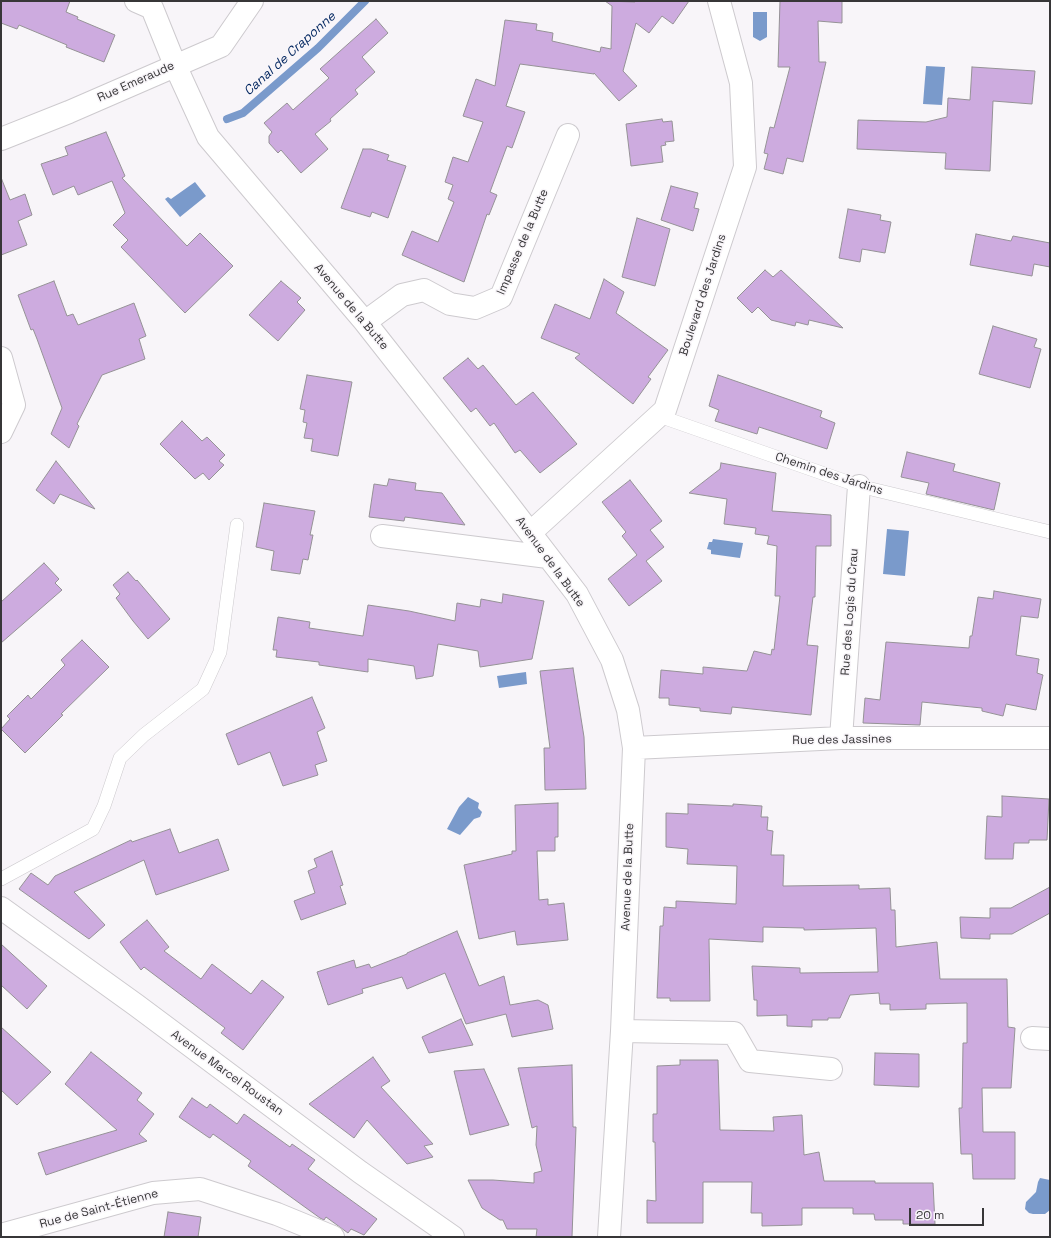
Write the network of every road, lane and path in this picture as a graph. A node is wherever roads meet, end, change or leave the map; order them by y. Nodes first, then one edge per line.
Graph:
1 (136, 1) edge
2 (252, 1) edge
3 (719, 1) edge
4 (175, 65) junction
5 (568, 135) dead end
6 (1, 139) edge
7 (365, 322) junction
8 (1, 358) edge
9 (659, 416) junction
10 (1, 432) edge
11 (860, 486) junction
12 (237, 525) dead end
13 (1050, 532) edge
14 (530, 533) junction
15 (382, 536) dead end
16 (548, 557) junction
17 (841, 738) junction
18 (1050, 738) edge
19 (634, 748) junction
20 (1, 879) edge
21 (1, 908) edge
22 (622, 1031) junction
23 (831, 1069) dead end
24 (1, 1235) edge
25 (333, 1237) edge
26 (452, 1237) edge
27 (609, 1237) edge

1 - 4 street, Avenue de la Butte
2 - 4 street, Rue Emeraude
3 - 9 street, Boulevard des Jardins
4 - 6 street, Rue Emeraude
4 - 7 street, Avenue de la Butte
5 - 7 street, Impasse de la Butte
7 - 14 street, Avenue de la Butte
8 - 10 street
9 - 11 lane, Chemin des Jardins
9 - 14 street, Boulevard des Jardins
11 - 13 lane, Chemin des Jardins
11 - 17 street, Rue des Logis du Crau
12 - 20 lane
14 - 16 street, Avenue de la Butte
15 - 16 street
16 - 19 street, Avenue de la Butte
17 - 18 street, Rue des Jassines
17 - 19 street, Rue des Jassines
19 - 22 street, Avenue de la Butte
21 - 26 street, Avenue Marcel Roustan
22 - 23 street
22 - 27 street, Avenue de la Butte
24 - 25 street, Rue de Saint-Étienne

